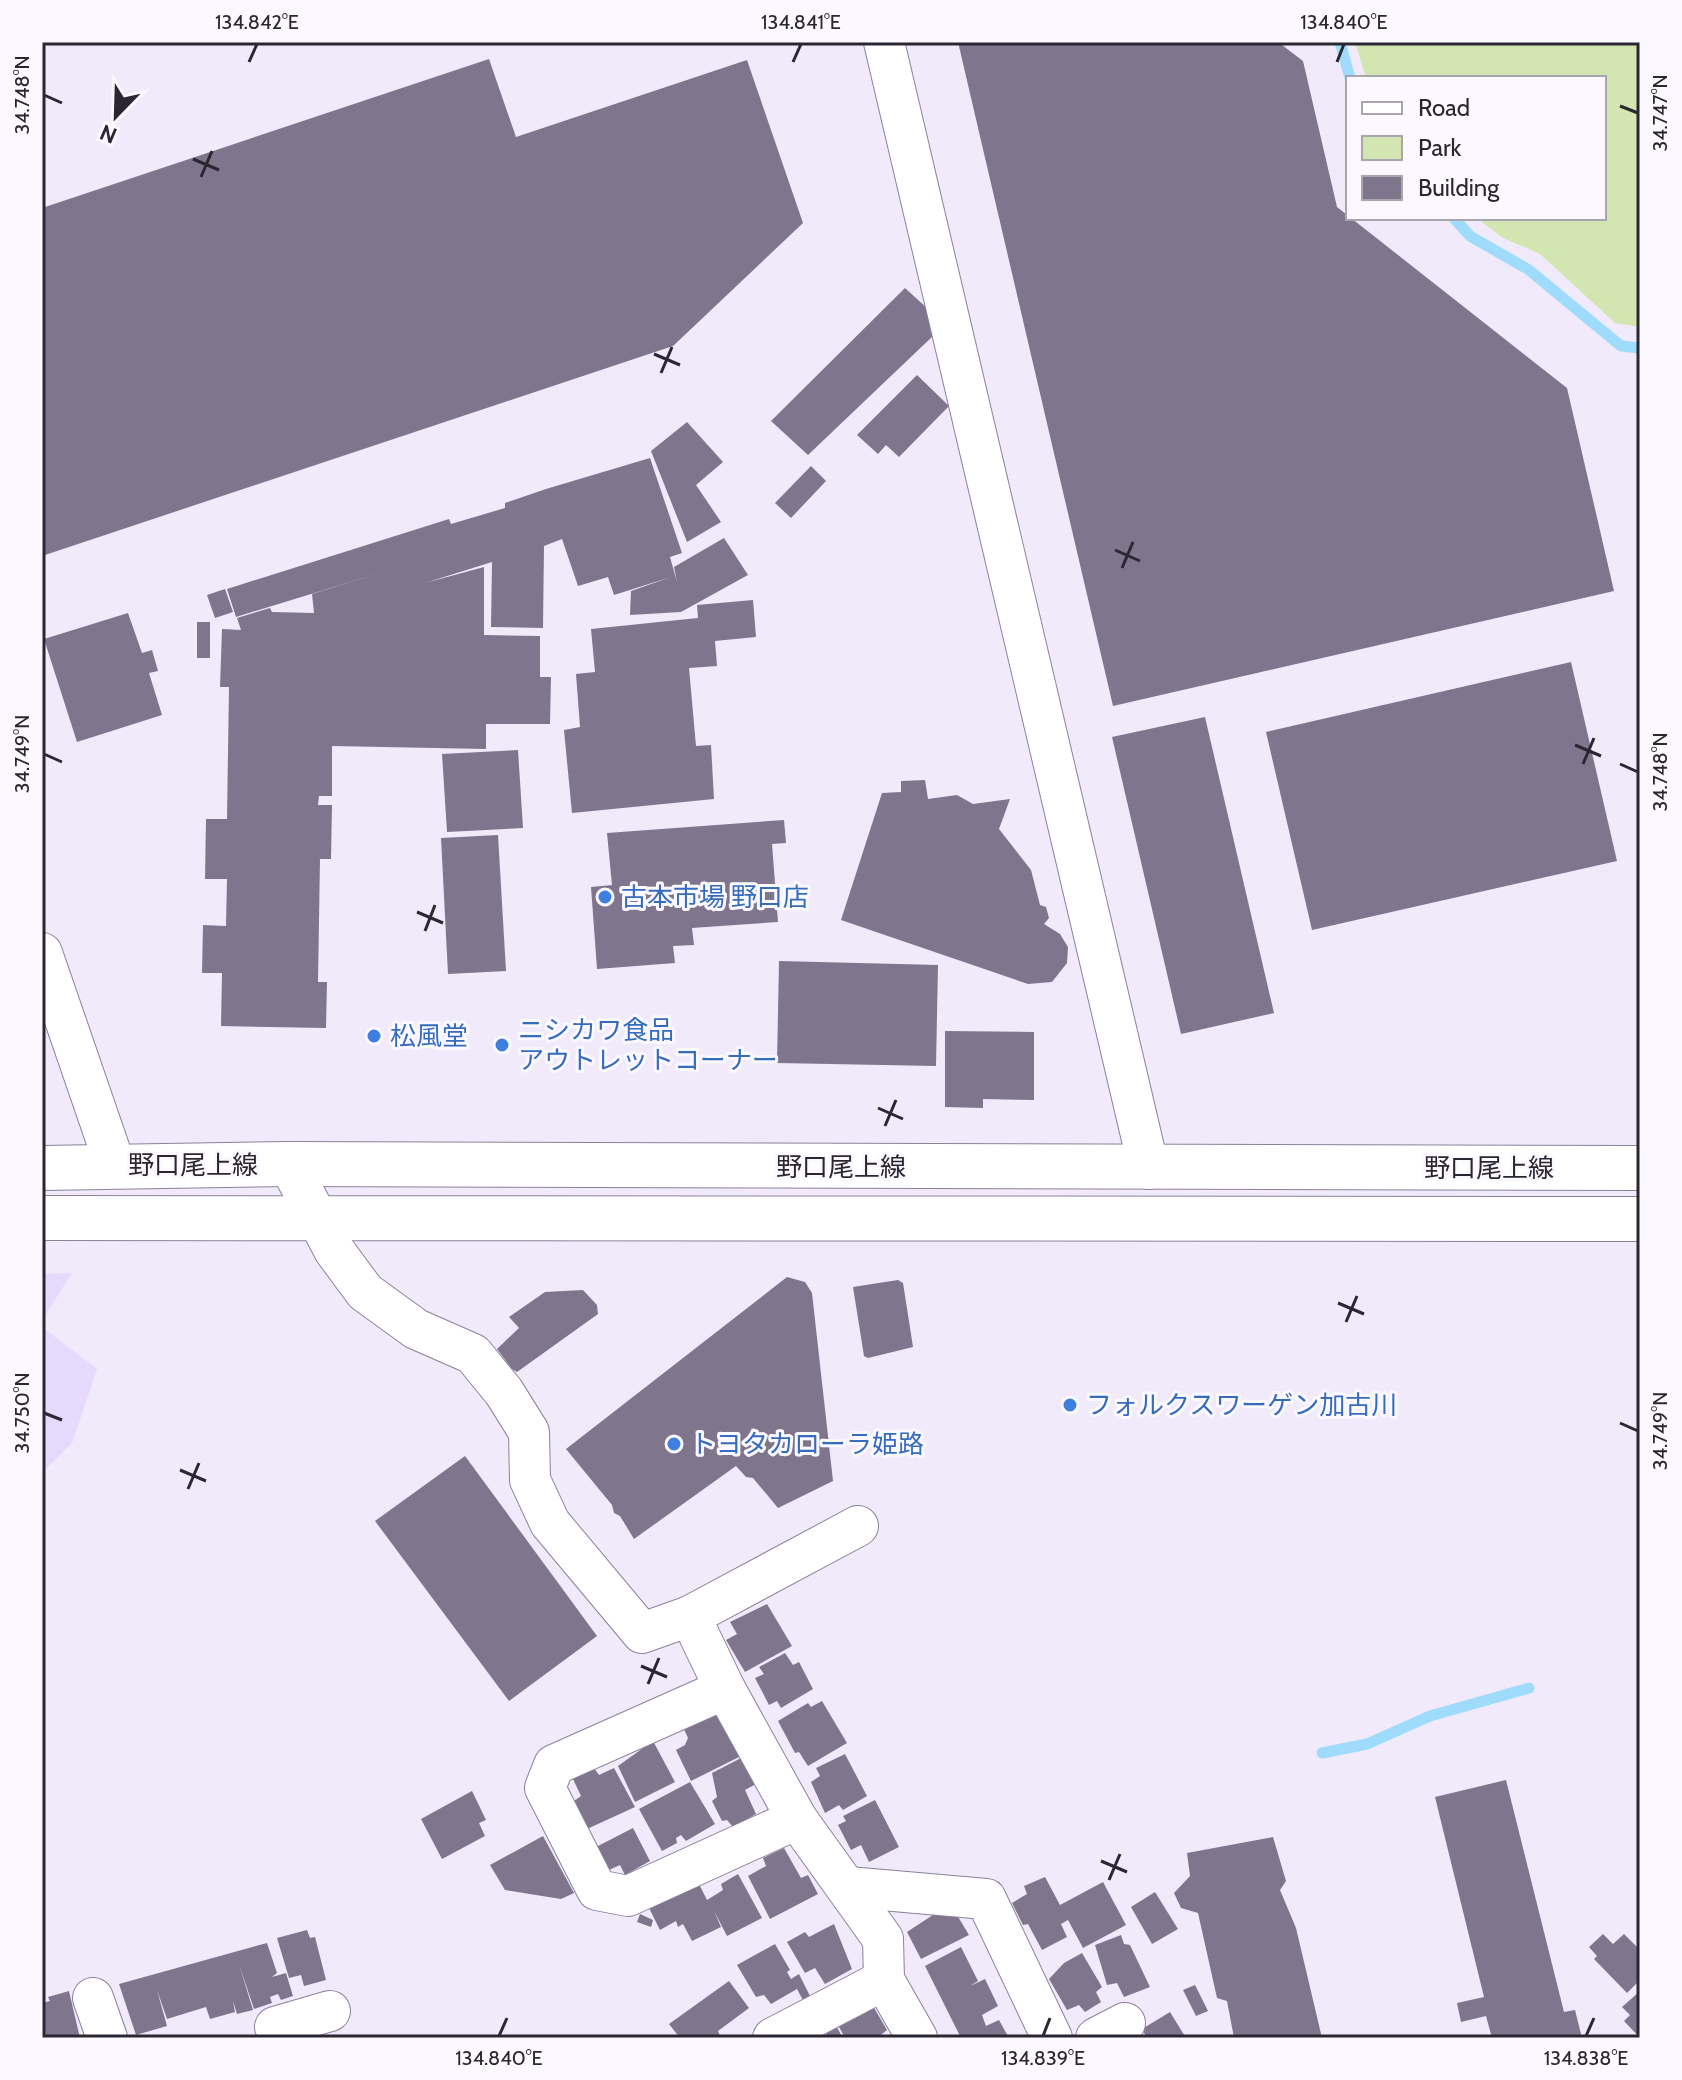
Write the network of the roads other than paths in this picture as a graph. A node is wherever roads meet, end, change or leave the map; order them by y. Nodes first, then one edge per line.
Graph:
1 (884, 42) edge
2 (42, 953) edge
3 (289, 1164) junction
4 (115, 1165) junction
5 (42, 1168) edge
6 (1640, 1168) edge
7 (1149, 1169) junction
8 (316, 1216) junction
9 (42, 1218) edge
10 (1640, 1219) edge
11 (858, 1526) dead end
12 (690, 1616) junction
13 (725, 1689) junction
14 (797, 1819) junction
15 (848, 1887) junction
16 (884, 1980) junction
17 (93, 1998) dead end
18 (330, 2011) dead end
19 (265, 2034) edge
20 (107, 2038) edge
21 (773, 2038) edge
22 (917, 2038) edge
23 (1052, 2038) edge

1 - 7 street
2 - 4 street
3 - 4 main road, 野口尾上線
3 - 7 main road, 野口尾上線
3 - 8 street
4 - 5 main road, 野口尾上線
6 - 7 main road, 野口尾上線
8 - 9 main road, 野口尾上線
8 - 10 main road, 野口尾上線
8 - 12 street
11 - 12 street
12 - 13 street
13 - 14 street
13 - 14 street
14 - 15 street
15 - 16 street
15 - 23 street
16 - 21 street
16 - 22 street
17 - 20 street
18 - 19 street

